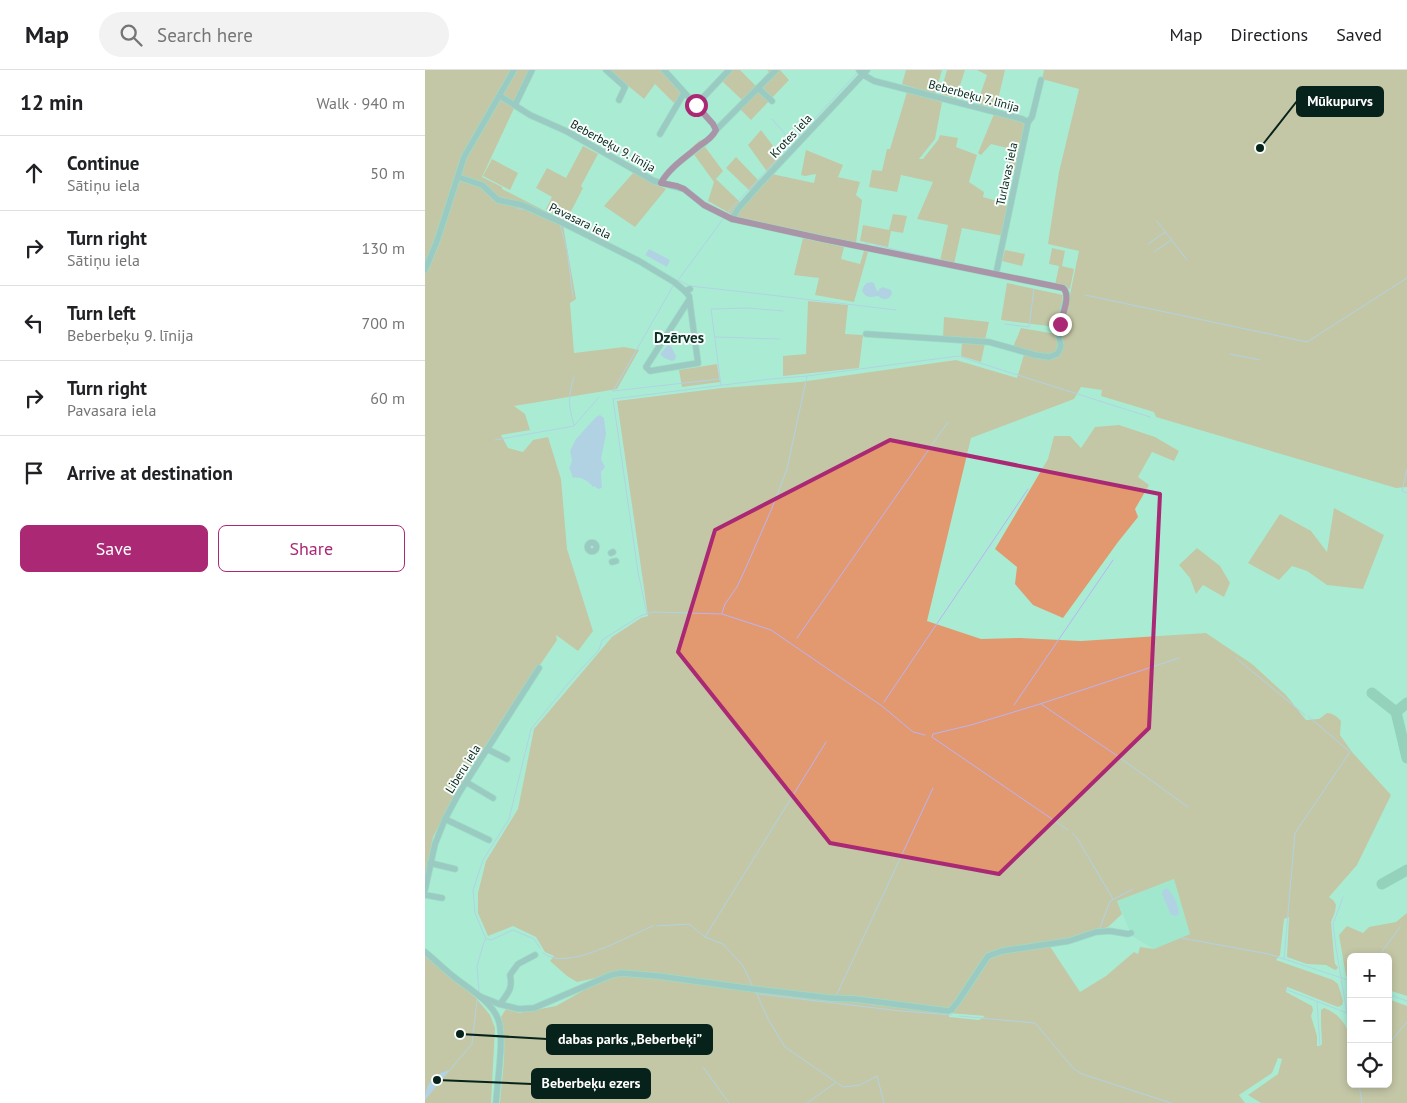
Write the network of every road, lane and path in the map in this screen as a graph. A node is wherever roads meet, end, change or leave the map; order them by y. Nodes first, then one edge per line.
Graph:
1 (514, 70) edge
2 (532, 70) edge
3 (606, 70) edge
4 (664, 70) edge
5 (729, 70) edge
6 (776, 70) edge
7 (863, 71) edge
8 (1041, 80) dead end
9 (758, 88) junction
10 (684, 92) junction
11 (500, 96) junction
12 (619, 100) dead end
13 (772, 101) dead end
14 (515, 105) junction
15 (696, 105) junction
16 (1028, 122) junction
17 (716, 130) junction
18 (660, 134) dead end
19 (458, 177) junction
20 (661, 183) junction
21 (732, 219) junction
22 (425, 270) edge
23 (995, 274) junction
24 (688, 294) junction
25 (866, 334) dead end
26 (539, 668) dead end
27 (487, 749) junction
28 (507, 759) dead end
29 (466, 782) junction
30 (493, 798) dead end
31 (445, 819) junction
32 (489, 840) dead end
33 (430, 862) junction
34 (455, 869) dead end
35 (425, 890) edge
36 (425, 895) edge
37 (442, 898) dead end
38 (1131, 933) dead end
39 (425, 952) edge
40 (535, 955) dead end
41 (479, 996) junction
42 (500, 1004) junction
43 (496, 1103) edge

1 - 11 street
2 - 14 street
3 - 12 street
4 - 10 street
5 - 15 street
6 - 9 street
7 - 16 street, Beberbeķu 7. līnija
7 - 21 street, Krotes iela
8 - 16 street, Turlavas iela
9 - 13 street
9 - 17 street
10 - 15 street
10 - 18 street
11 - 14 street, Beberbeķu 9. līnija
11 - 19 street
14 - 20 street, Beberbeķu 9. līnija
15 - 17 street
16 - 23 street, Turlavas iela
17 - 20 street
19 - 22 street
19 - 24 street, Pavasara iela
20 - 21 street, Beberbeķu 9. līnija
21 - 23 street, Beberbeķu 9. līnija
23 - 25 street, Beberbeķu 9. līnija
24 - 24 street
26 - 27 street, Liberu iela
27 - 28 street
27 - 29 street, Liberu iela
29 - 30 street
29 - 31 street, Liberu iela
31 - 32 street
31 - 33 street, Liberu iela
33 - 34 street
33 - 35 street, Liberu iela
36 - 37 street
38 - 42 street
39 - 41 street
40 - 42 street
41 - 42 street
41 - 43 street

